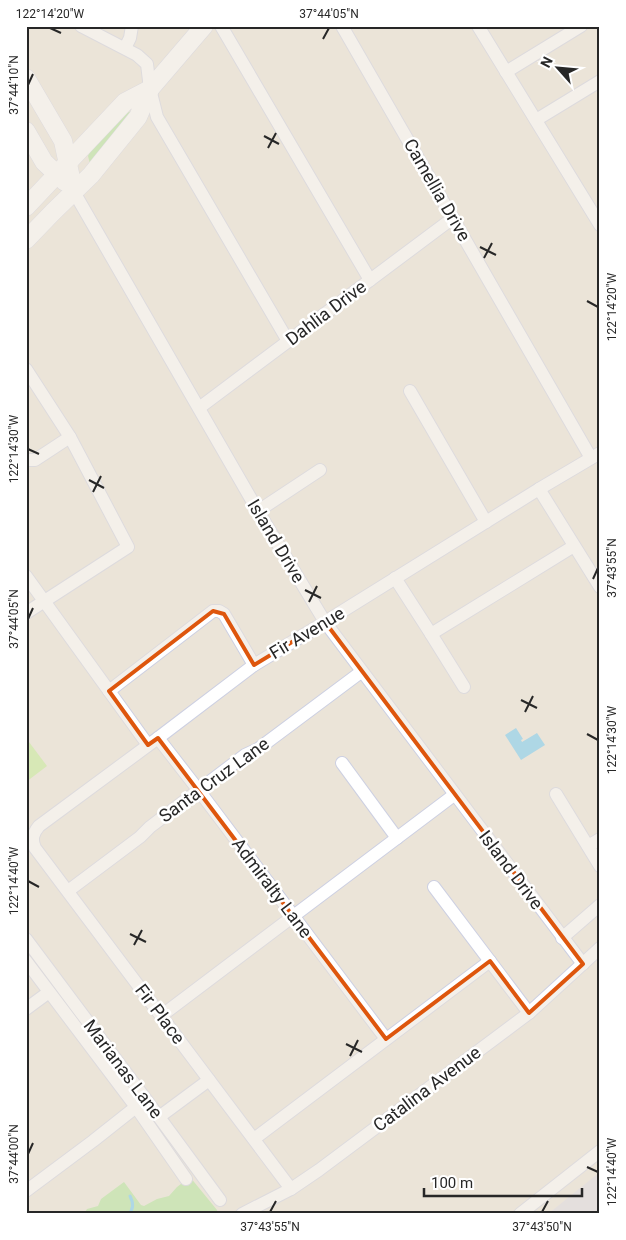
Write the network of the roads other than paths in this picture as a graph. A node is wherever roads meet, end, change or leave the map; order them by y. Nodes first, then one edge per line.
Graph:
1 (81, 26) edge
2 (132, 26) edge
3 (204, 26) edge
4 (221, 26) edge
5 (342, 26) edge
6 (478, 26) edge
7 (581, 26) edge
8 (125, 48) junction
9 (506, 72) junction
10 (26, 78) edge
11 (600, 81) edge
12 (150, 89) junction
13 (536, 120) junction
14 (26, 131) edge
15 (63, 168) junction
16 (74, 192) junction
17 (26, 208) edge
18 (453, 218) junction
19 (600, 225) edge
20 (26, 240) edge
21 (370, 280) junction
22 (288, 341) junction
23 (26, 369) edge
24 (410, 391) dead end
25 (199, 408) junction
26 (70, 437) junction
27 (596, 456) edge
28 (26, 460) edge
29 (320, 470) dead end
30 (539, 489) junction
31 (258, 511) junction
32 (486, 522) junction
33 (574, 546) junction
34 (26, 576) edge
35 (395, 578) junction
36 (600, 587) edge
37 (45, 601) junction
38 (26, 614) edge
39 (324, 622) junction
40 (431, 634) junction
41 (254, 665) junction
42 (361, 672) junction
43 (464, 687) dead end
44 (109, 690) junction
45 (153, 741) junction
46 (342, 763) dead end
47 (199, 790) junction
48 (556, 794) dead end
49 (454, 795) junction
50 (397, 838) junction
51 (600, 839) edge
52 (31, 846) edge
53 (588, 846) junction
54 (600, 866) edge
55 (434, 887) dead end
56 (68, 891) junction
57 (600, 905) edge
58 (293, 916) junction
59 (562, 938) junction
60 (26, 939) edge
61 (600, 948) edge
62 (26, 961) edge
63 (490, 961) junction
64 (582, 964) junction
65 (49, 992) junction
66 (26, 1009) edge
67 (529, 1013) junction
68 (161, 1016) junction
69 (386, 1039) junction
70 (209, 1080) junction
71 (136, 1107) junction
72 (160, 1117) junction
73 (254, 1138) junction
74 (600, 1151) edge
75 (186, 1179) dead end
76 (291, 1189) junction
77 (26, 1191) edge
78 (220, 1200) dead end
79 (242, 1214) edge
80 (520, 1214) edge

1 - 8 street
2 - 8 street
3 - 12 main road
4 - 21 street
5 - 18 street, Camellia Drive
6 - 9 street
7 - 9 street
8 - 12 street
9 - 13 street
10 - 15 main road, Island Drive
11 - 13 street
12 - 15 main road
12 - 16 main road
12 - 22 street
13 - 19 street
14 - 15 main road
15 - 16 main road, Island Drive
15 - 17 main road
16 - 20 main road
16 - 25 street, Island Drive
18 - 21 street, Dahlia Drive
18 - 27 street, Camellia Drive
21 - 22 street, Dahlia Drive
22 - 25 street, Dahlia Drive
23 - 26 street
24 - 32 street
25 - 31 street, Island Drive
26 - 28 street
26 - 37 street
27 - 30 street, Fir Avenue
29 - 31 street
30 - 32 street, Fir Avenue
30 - 33 street
31 - 39 street, Island Drive
32 - 35 street, Fir Avenue
33 - 36 street
33 - 40 street
34 - 37 street, Admiralty Lane
35 - 39 street, Fir Avenue
35 - 40 street
37 - 38 street
37 - 44 street, Admiralty Lane
39 - 41 street, Fir Avenue
39 - 42 street, Island Drive
40 - 43 street
41 - 44 street
41 - 45 street, Fir Avenue
42 - 47 street, Santa Cruz Lane
42 - 49 street, Island Drive
44 - 45 street, Admiralty Lane
45 - 47 street, Admiralty Lane
45 - 52 street, Fir Avenue
46 - 50 street
47 - 56 street, Santa Cruz Lane
47 - 58 street, Admiralty Lane
48 - 53 street
49 - 50 street
49 - 59 street, Island Drive
50 - 58 street
51 - 53 street
52 - 56 street, Fir Place
53 - 54 street
55 - 63 street
56 - 68 street, Fir Place
57 - 59 street
58 - 68 street
58 - 69 street, Admiralty Lane
59 - 64 street, Island Drive
60 - 72 street, Marianas Lane
61 - 64 street, Catalina Avenue
62 - 65 street
63 - 67 street
63 - 69 street
64 - 67 street, Catalina Avenue
65 - 66 street
65 - 71 street
67 - 76 street, Catalina Avenue
68 - 70 street, Fir Place
69 - 73 street
70 - 72 street
70 - 73 street, Fir Place
71 - 75 street
71 - 77 street
72 - 78 street, Marianas Lane
73 - 76 street, Fir Place
74 - 80 street
76 - 79 street, Catalina Avenue

